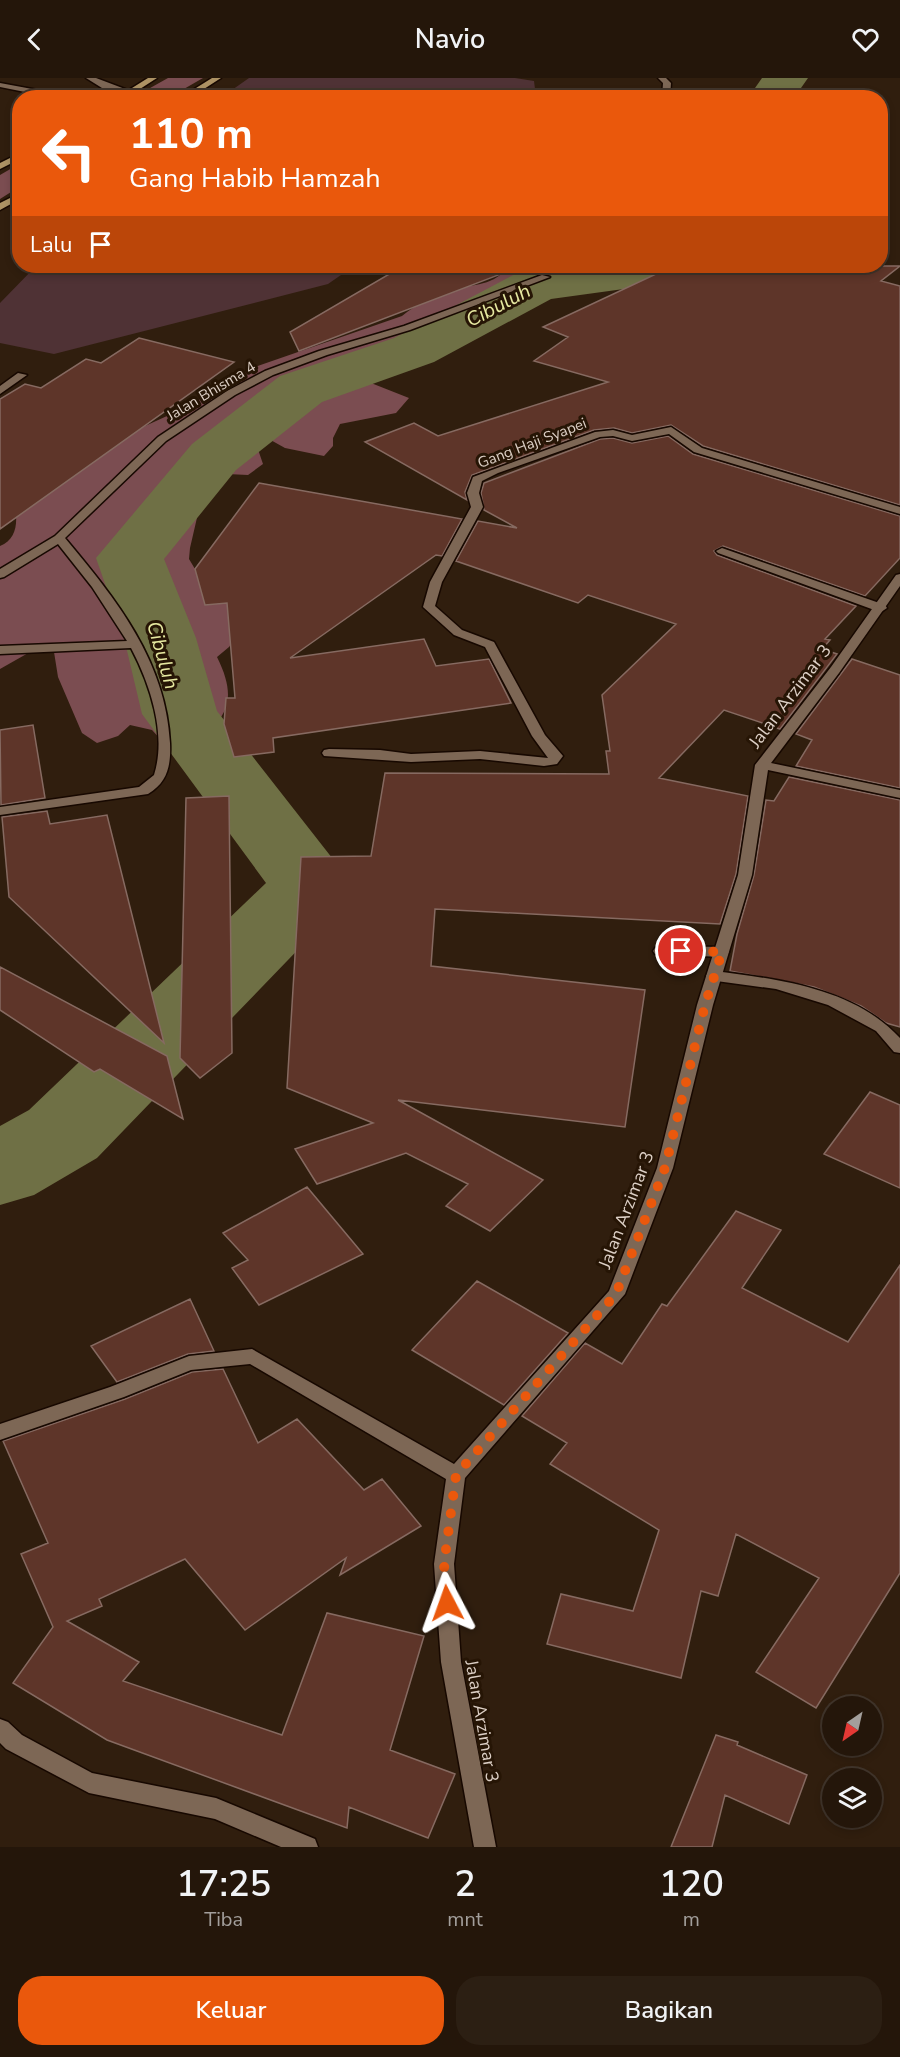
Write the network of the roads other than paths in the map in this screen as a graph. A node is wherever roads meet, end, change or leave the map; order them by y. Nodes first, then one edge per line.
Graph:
1 (90, 78) edge
2 (153, 78) edge
3 (217, 78) edge
4 (0, 85) edge
5 (27, 90) edge
6 (121, 90) edge
7 (132, 90) edge
8 (197, 90) edge
9 (544, 277) dead end
10 (22, 375) dead end
11 (0, 391) edge
12 (900, 512) edge
13 (59, 538) junction
14 (722, 551) dead end
15 (0, 574) edge
16 (900, 578) edge
17 (881, 608) junction
18 (137, 644) junction
19 (0, 650) edge
20 (329, 753) dead end
21 (762, 765) junction
22 (900, 794) edge
23 (0, 812) edge
24 (660, 951) dead end
25 (722, 952) junction
26 (714, 976) junction
27 (900, 1048) edge
28 (0, 1432) edge
29 (456, 1475) junction
30 (0, 1729) edge
31 (308, 1847) edge
32 (485, 1847) edge

1 - 6 street
2 - 7 main road
3 - 8 main road
4 - 5 street
9 - 13 street, Jalan Bhisma 4
10 - 11 street
12 - 20 street, Gang Haji Syapei
13 - 15 street, Jalan Bhisma 4
13 - 18 street
14 - 17 street
16 - 17 street, Jalan Arzimar 3
17 - 21 street, Jalan Arzimar 3
18 - 19 street
18 - 23 street
21 - 22 street
21 - 25 street, Jalan Arzimar 3
24 - 25 street
25 - 26 street, Jalan Arzimar 3
26 - 27 street
26 - 29 street, Jalan Arzimar 3
28 - 29 street
29 - 32 street, Jalan Arzimar 3
30 - 31 street

